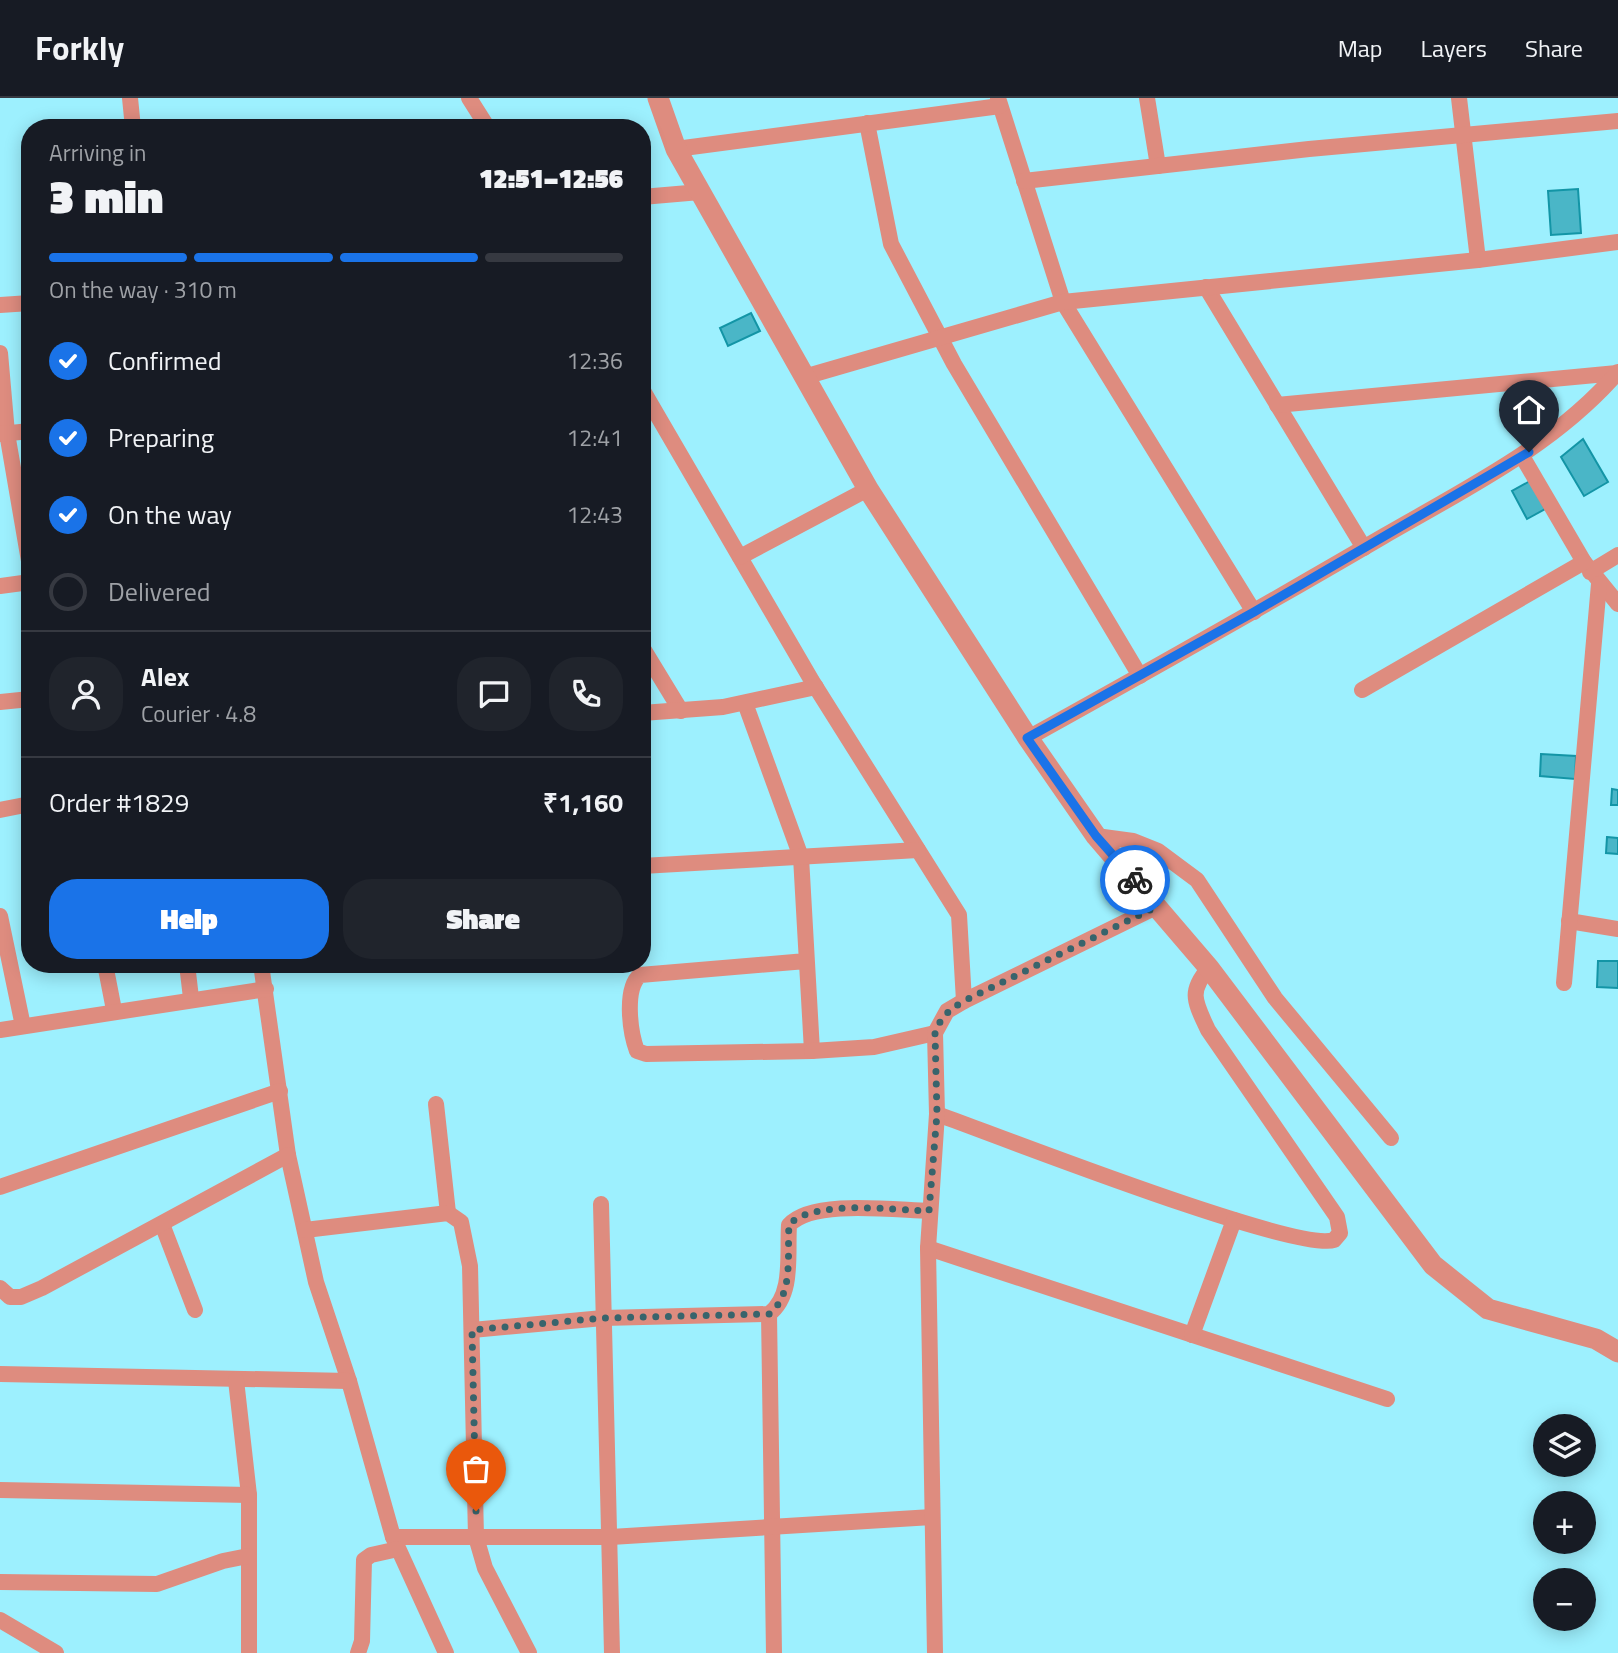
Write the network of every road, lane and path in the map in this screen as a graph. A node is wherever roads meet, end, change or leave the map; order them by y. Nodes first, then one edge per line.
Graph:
1 (130, 98) edge
2 (469, 98) edge
3 (658, 98) edge
4 (1147, 98) edge
5 (1459, 98) edge
6 (999, 102) edge
7 (132, 119) edge
8 (482, 119) edge
9 (1618, 121) edge
10 (867, 123) junction
11 (1464, 135) junction
12 (676, 149) junction
13 (1158, 166) junction
14 (1024, 181) junction
15 (700, 192) junction
16 (651, 196) edge
17 (1618, 242) edge
18 (1478, 260) junction
19 (1206, 287) junction
20 (1063, 302) junction
21 (21, 304) edge
22 (0, 305) edge
23 (940, 336) junction
24 (0, 352) edge
25 (1617, 373) edge
26 (804, 377) junction
27 (651, 404) edge
28 (1277, 405) junction
29 (4, 434) edge
30 (1521, 456) junction
31 (868, 489) junction
32 (21, 521) edge
33 (1364, 548) junction
34 (1618, 555) edge
35 (740, 557) junction
36 (1591, 573) junction
37 (21, 583) edge
38 (0, 586) edge
39 (1618, 604) edge
40 (1254, 612) junction
41 (651, 662) edge
42 (1140, 676) junction
43 (816, 687) junction
44 (1362, 690) dead end
45 (21, 700) edge
46 (0, 702) edge
47 (745, 703) junction
48 (681, 711) junction
49 (651, 713) edge
50 (1027, 738) junction
51 (21, 806) edge
52 (0, 810) edge
53 (1096, 836) junction
54 (918, 850) junction
55 (802, 857) junction
56 (651, 865) edge
57 (1158, 906) junction
58 (0, 916) edge
59 (1569, 921) junction
60 (1618, 929) edge
61 (806, 961) junction
62 (1209, 968) junction
63 (107, 973) edge
64 (188, 973) edge
65 (263, 973) edge
66 (1564, 983) dead end
67 (266, 989) junction
68 (191, 998) junction
69 (964, 1001) junction
70 (114, 1010) junction
71 (23, 1026) junction
72 (0, 1030) edge
73 (935, 1033) junction
74 (812, 1051) junction
75 (280, 1091) junction
76 (436, 1104) dead end
77 (937, 1114) junction
78 (1391, 1138) dead end
79 (288, 1155) junction
80 (0, 1187) edge
81 (601, 1204) dead end
82 (929, 1211) junction
83 (448, 1213) junction
84 (1234, 1220) junction
85 (162, 1224) junction
86 (305, 1230) junction
87 (928, 1248) junction
88 (0, 1288) edge
89 (195, 1310) dead end
90 (769, 1314) junction
91 (603, 1318) junction
92 (472, 1330) junction
93 (1192, 1335) junction
94 (1618, 1352) edge
95 (0, 1374) edge
96 (236, 1380) junction
97 (349, 1381) junction
98 (1387, 1399) dead end
99 (0, 1490) edge
100 (249, 1494) junction
101 (932, 1517) junction
102 (771, 1528) junction
103 (476, 1537) junction
104 (611, 1537) junction
105 (395, 1543) junction
106 (248, 1556) junction
107 (0, 1582) edge
108 (0, 1620) edge
109 (55, 1653) edge
110 (249, 1653) edge
111 (358, 1653) edge
112 (446, 1653) edge
113 (529, 1653) edge
114 (612, 1653) edge
115 (774, 1653) edge
116 (935, 1653) edge

1 - 7 street
2 - 8 street
3 - 12 street
4 - 13 street
5 - 11 street
6 - 10 street
6 - 14 street
9 - 11 street
10 - 12 street
10 - 23 street
11 - 13 street
11 - 18 street
12 - 15 street
13 - 14 street
14 - 20 street
15 - 16 street
15 - 26 street
17 - 18 street
18 - 19 street
19 - 20 street
19 - 28 street
20 - 23 street
20 - 40 street
21 - 22 street
23 - 26 street
23 - 42 street
24 - 29 street
25 - 28 street
25 - 30 street
26 - 31 street
27 - 35 street
28 - 33 street
29 - 32 street
30 - 33 street
30 - 36 street
31 - 35 street
31 - 50 street
33 - 40 street
34 - 36 street
35 - 43 street
36 - 39 street
36 - 44 street
36 - 59 street
37 - 38 street
40 - 42 street
41 - 48 street
42 - 50 street
43 - 47 street
43 - 54 street
45 - 46 street
47 - 48 street
47 - 55 street
48 - 49 street
50 - 53 street
51 - 52 street
53 - 57 street
53 - 78 street
54 - 55 street
54 - 69 street
55 - 56 street
55 - 61 street
57 - 62 street
57 - 69 street
58 - 71 street
59 - 60 street
59 - 66 street
61 - 74 street
61 - 74 street
62 - 84 street
62 - 94 street
63 - 70 street
64 - 68 street
65 - 67 street
67 - 68 street
67 - 75 street
68 - 70 street
69 - 73 street
70 - 71 street
71 - 72 street
73 - 74 street
73 - 77 street
75 - 79 street
75 - 80 street
76 - 83 street
77 - 82 street
77 - 84 street
79 - 85 street
79 - 86 street
81 - 91 street
82 - 87 street
82 - 90 street
83 - 86 street
83 - 92 street
84 - 93 street
85 - 88 street
85 - 89 street
86 - 97 street
87 - 93 street
87 - 101 street
90 - 91 street
90 - 102 street
91 - 92 street
91 - 104 street
92 - 103 street
93 - 98 street
95 - 96 street
96 - 97 street
96 - 100 street
97 - 105 street
99 - 100 street
100 - 106 street
101 - 102 street
101 - 116 street
102 - 104 street
102 - 115 street
103 - 104 street
103 - 105 street
103 - 113 street
104 - 114 street
105 - 111 street
105 - 112 street
106 - 107 street
106 - 110 street
108 - 109 street

